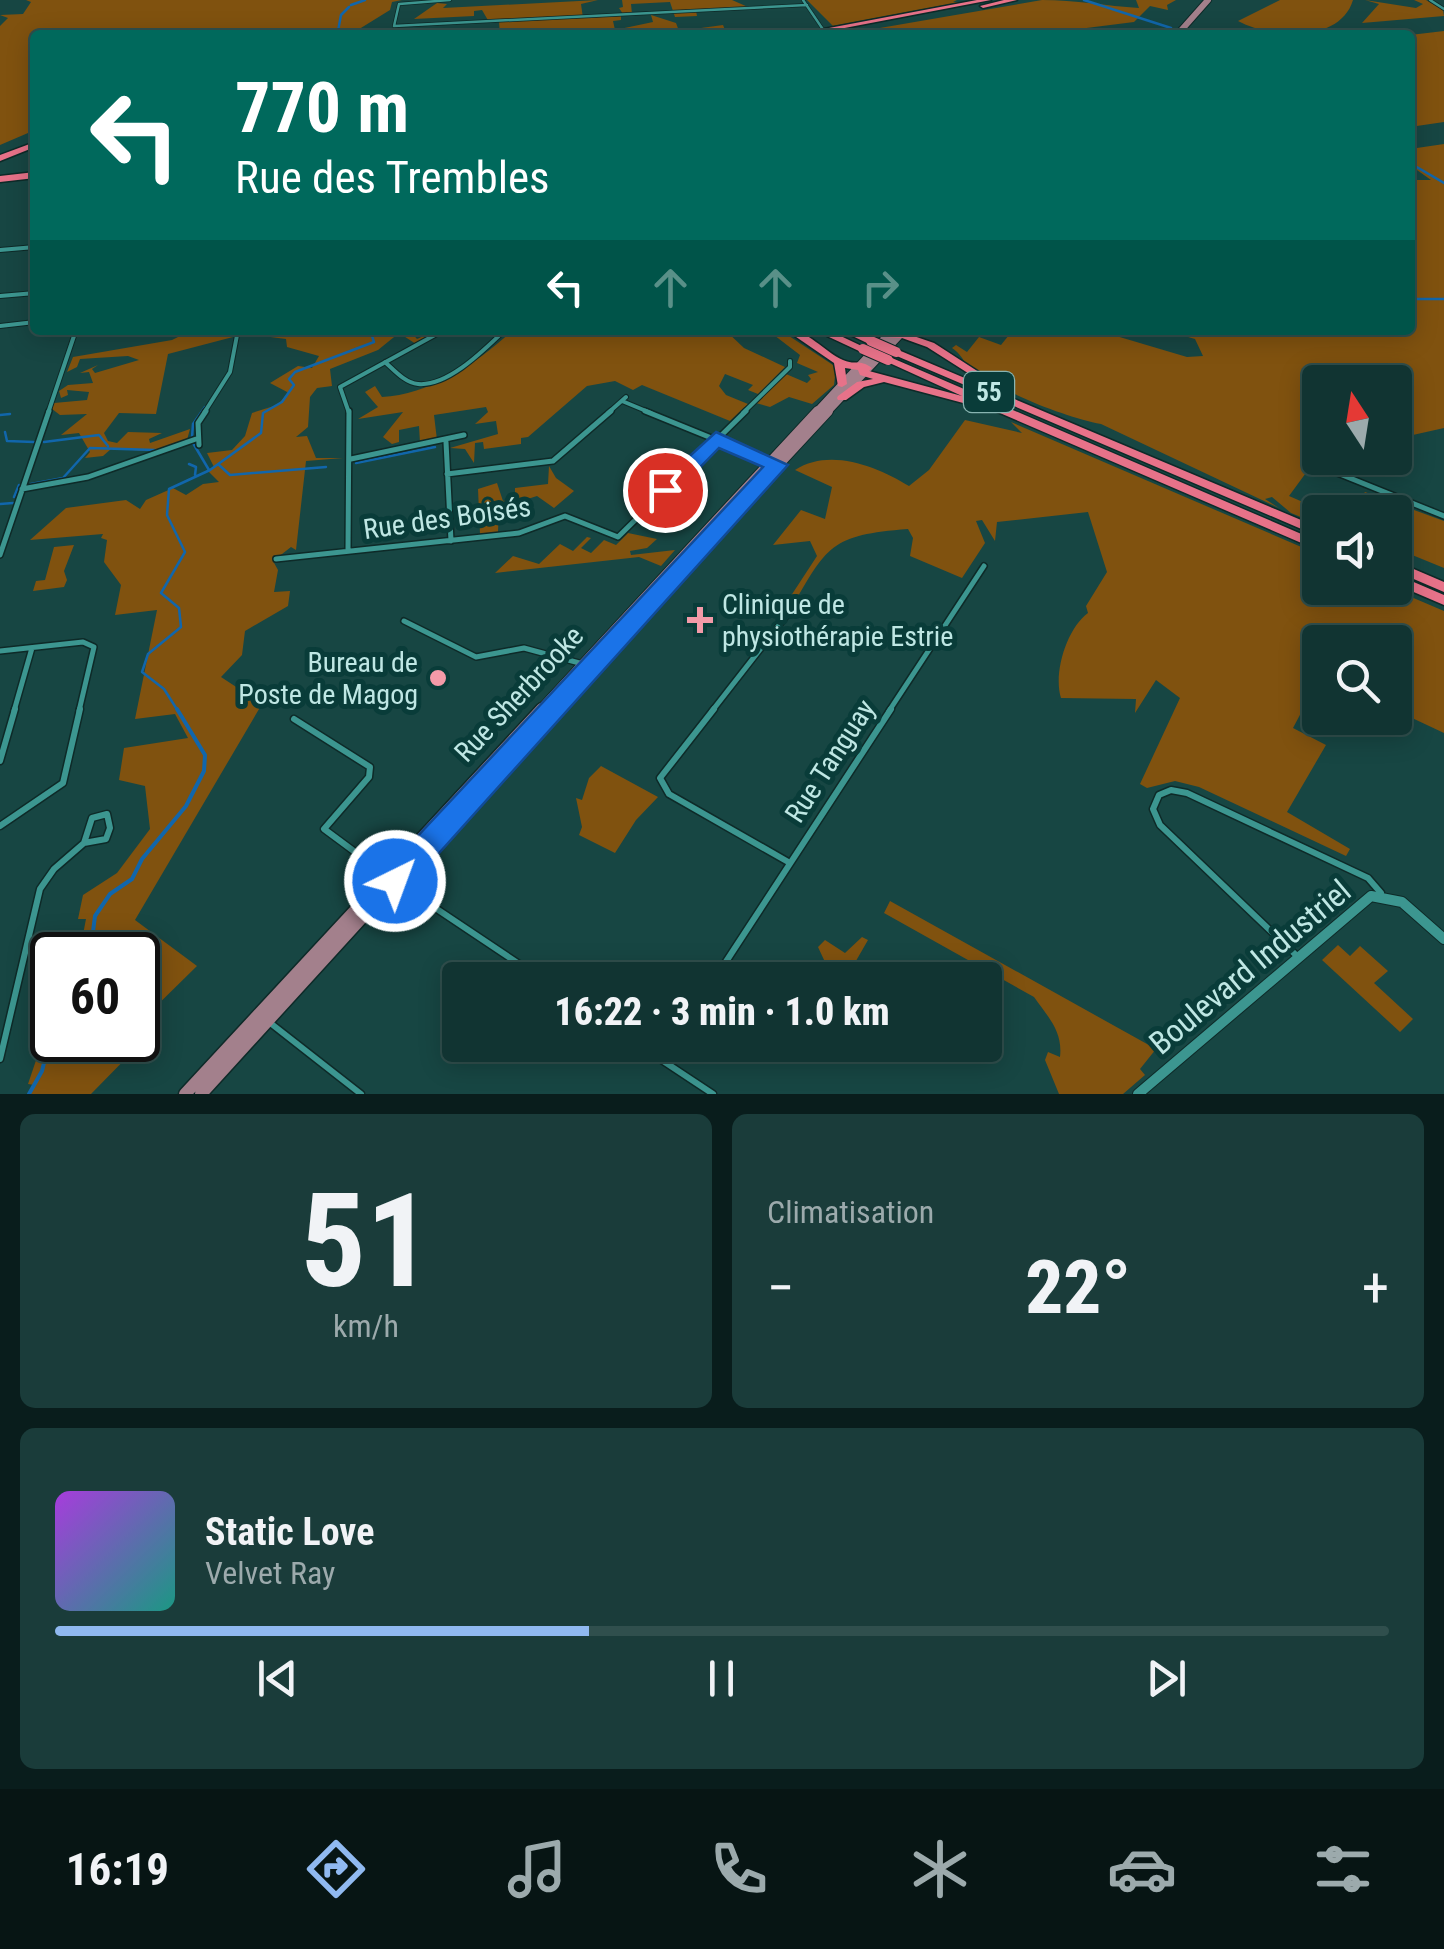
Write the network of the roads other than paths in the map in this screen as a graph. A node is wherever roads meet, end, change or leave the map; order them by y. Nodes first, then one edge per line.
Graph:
1 (450, 0) edge
2 (988, 0) edge
3 (1014, 0) edge
4 (1430, 0) edge
5 (805, 3) edge
6 (1201, 3) edge
7 (1444, 9) edge
8 (822, 30) edge
9 (823, 30) edge
10 (841, 30) edge
11 (1178, 30) edge
12 (30, 146) edge
13 (0, 158) edge
14 (30, 173) edge
15 (0, 176) edge
16 (30, 247) edge
17 (0, 250) edge
18 (30, 293) edge
19 (0, 296) edge
20 (30, 323) edge
21 (0, 326) edge
22 (74, 335) edge
23 (237, 335) edge
24 (435, 335) edge
25 (500, 335) edge
26 (798, 335) edge
27 (835, 335) edge
28 (852, 335) edge
29 (917, 335) edge
30 (895, 338) edge
31 (867, 345) junction
32 (790, 361) dead end
33 (385, 362) junction
34 (838, 362) junction
35 (862, 369) junction
36 (881, 380) junction
37 (842, 384) junction
38 (842, 398) junction
39 (1054, 432) junction
40 (1084, 432) junction
41 (464, 435) dead end
42 (716, 439) junction
43 (446, 442) junction
44 (351, 459) junction
45 (773, 463) junction
46 (447, 474) junction
47 (1342, 475) edge
48 (22, 488) junction
49 (1444, 516) edge
50 (1302, 526) edge
51 (1302, 538) edge
52 (450, 541) junction
53 (348, 552) junction
54 (0, 555) edge
55 (276, 559) dead end
56 (984, 566) dead end
57 (1412, 573) edge
58 (1412, 586) edge
59 (1444, 586) edge
60 (1444, 600) edge
61 (790, 611) dead end
62 (404, 621) dead end
63 (32, 648) junction
64 (0, 651) edge
65 (585, 665) junction
66 (294, 719) dead end
67 (0, 761) edge
68 (0, 826) edge
69 (84, 842) junction
70 (790, 863) junction
71 (391, 878) junction
72 (1382, 893) junction
73 (1444, 939) edge
74 (1298, 957) junction
75 (516, 962) edge
76 (726, 962) edge
77 (263, 1017) junction
78 (1, 1054) edge
79 (665, 1062) edge
80 (185, 1094) edge
81 (200, 1094) edge
82 (361, 1094) edge
83 (713, 1094) edge
84 (1138, 1094) edge

1 - 5 street
2 - 9 highway
3 - 10 highway
4 - 7 street
5 - 8 street
6 - 11 main road
12 - 13 highway
14 - 15 highway
16 - 17 street
18 - 19 street
20 - 21 street
22 - 48 street
23 - 48 street
24 - 33 street
25 - 33 street
26 - 34 highway
27 - 31 highway, 55
28 - 31 highway, 55
29 - 40 highway
30 - 31 highway, 55, bridge
30 - 35 main road, Rue Sherbrooke
30 - 39 highway, 55
30 - 40 highway, 55
32 - 42 street
33 - 44 street
34 - 35 highway
34 - 37 highway
35 - 36 highway
35 - 37 main road, Rue Sherbrooke
35 - 38 main road, Rue Sherbrooke
36 - 38 highway
36 - 39 highway
37 - 45 main road, Rue Sherbrooke
38 - 45 main road, Rue Sherbrooke
39 - 51 highway, 55
40 - 50 highway, 55
41 - 43 street
42 - 45 street
42 - 46 street
42 - 52 street, Rue des Boisés
43 - 44 street
43 - 46 street
44 - 53 street
45 - 65 main road, Rue Sherbrooke
46 - 52 street
47 - 49 street
48 - 54 street
52 - 53 street, Rue des Boisés
53 - 55 street, Rue des Boisés
56 - 70 street, Rue Tanguay
57 - 59 highway
58 - 60 highway
61 - 70 street
62 - 65 street
63 - 64 street
63 - 67 street
63 - 68 street
65 - 71 main road, Rue Sherbrooke
66 - 71 street
69 - 69 street
69 - 78 street
70 - 76 street, Rue Tanguay
71 - 75 street
71 - 77 main road, Rue Sherbrooke
72 - 73 street, Boulevard Industriel
72 - 74 street, Boulevard Industriel
72 - 74 street
74 - 84 street, Boulevard Industriel
77 - 80 main road, Rue Sherbrooke
77 - 81 main road, Rue Sherbrooke
77 - 82 street
79 - 83 street

